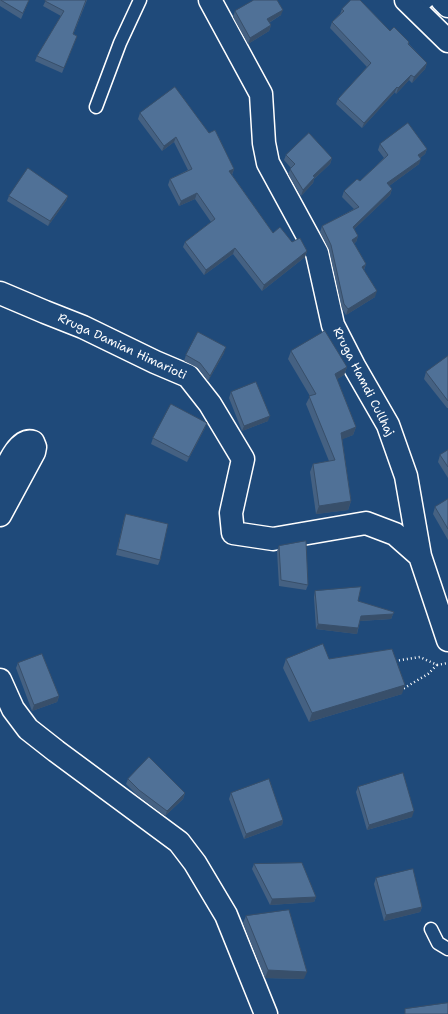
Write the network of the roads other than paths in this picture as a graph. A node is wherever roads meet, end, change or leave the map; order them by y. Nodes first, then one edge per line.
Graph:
1 (140, 0) edge
2 (210, 0) edge
3 (442, 0) edge
4 (417, 3) edge
5 (448, 6) edge
6 (448, 41) edge
7 (96, 107) dead end
8 (0, 293) edge
9 (0, 481) edge
10 (0, 514) edge
11 (420, 556) junction
12 (448, 640) edge
13 (0, 680) edge
14 (432, 929) dead end
15 (448, 949) edge
16 (266, 1014) edge

1 - 7 lane
2 - 11 street, Rruga Hamdi Cullhaj
3 - 5 street
4 - 6 street
8 - 11 street, Rruga Damian Himarioti
9 - 10 street
11 - 12 street, Rruga Hamdi Cullhaj
13 - 16 street
14 - 15 lane

